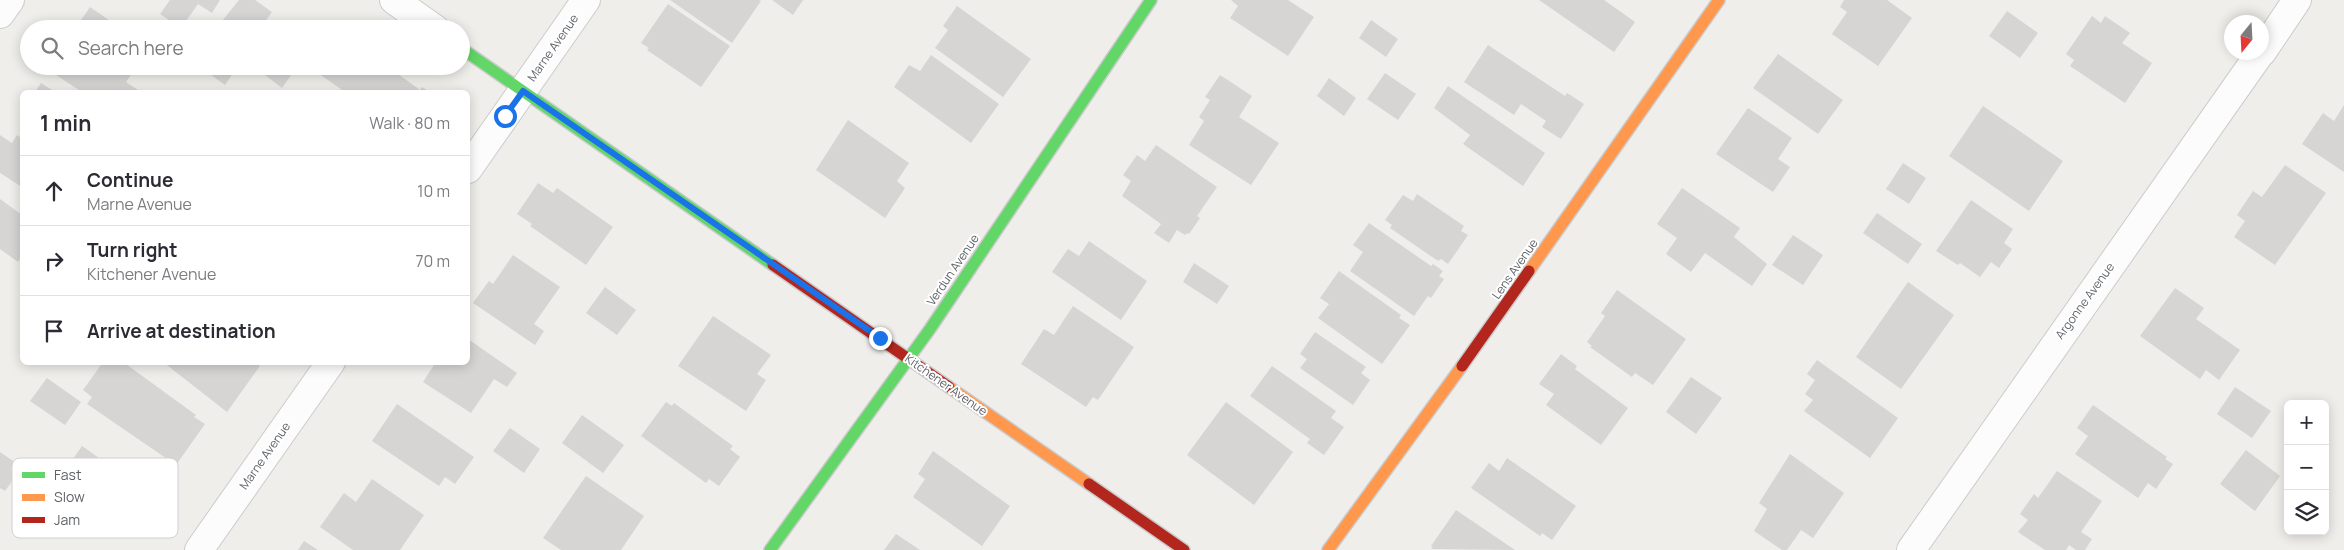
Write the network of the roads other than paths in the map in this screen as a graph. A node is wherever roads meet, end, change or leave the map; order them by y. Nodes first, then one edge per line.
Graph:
1 (10, 0) edge
2 (394, 0) edge
3 (586, 0) edge
4 (1151, 0) edge
5 (1719, 0) edge
6 (2297, 0) edge
7 (0, 14) edge
8 (422, 20) edge
9 (2269, 40) edge
10 (470, 54) edge
11 (2255, 60) edge
12 (523, 91) junction
13 (470, 166) edge
14 (909, 359) junction
15 (330, 365) edge
16 (200, 550) edge
17 (770, 550) edge
18 (1184, 550) edge
19 (1328, 550) edge
20 (1911, 550) edge

1 - 7 street
2 - 8 street
3 - 12 street, Marne Avenue
4 - 14 street, Verdun Avenue
5 - 19 street, Lens Avenue
6 - 9 street, Argonne Avenue
10 - 12 street, Kitchener Avenue
11 - 20 street, Argonne Avenue
12 - 13 street, Marne Avenue
12 - 14 street, Kitchener Avenue
14 - 17 street, Verdun Avenue
14 - 18 street, Kitchener Avenue
15 - 16 street, Marne Avenue

